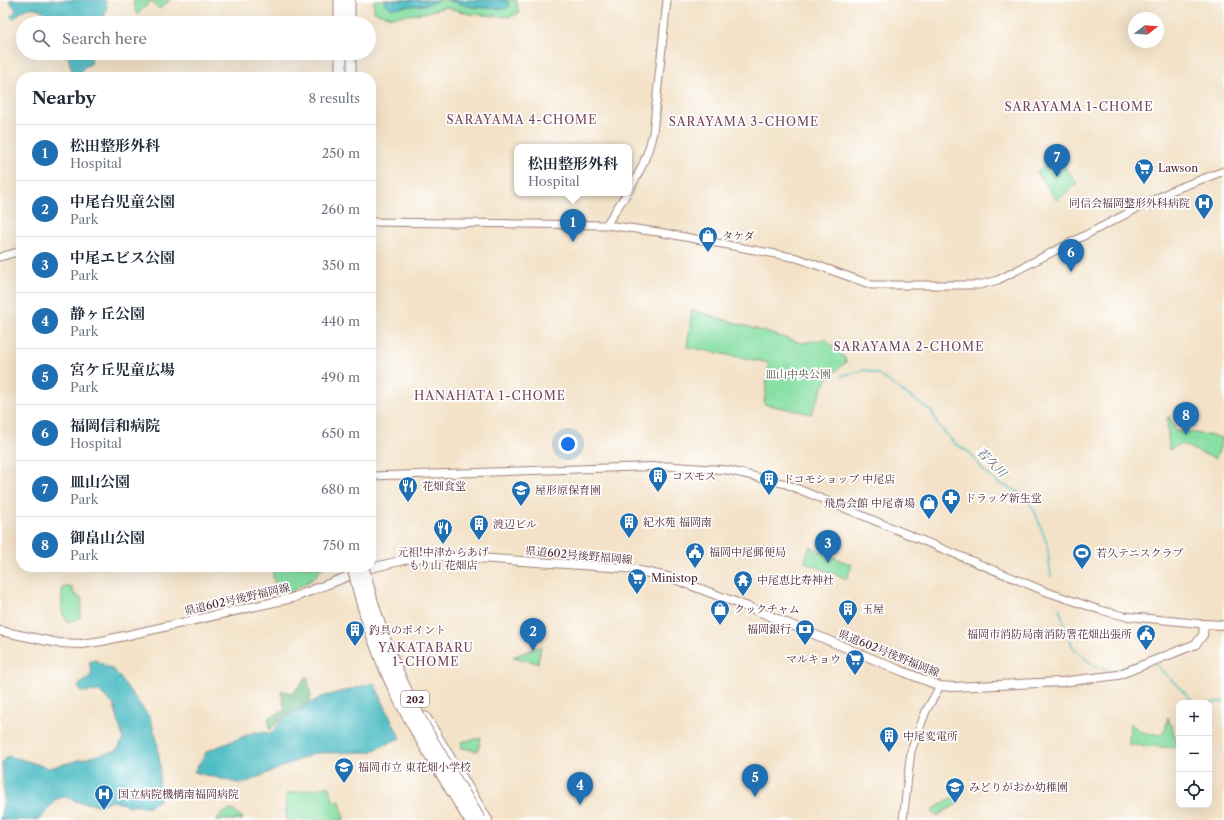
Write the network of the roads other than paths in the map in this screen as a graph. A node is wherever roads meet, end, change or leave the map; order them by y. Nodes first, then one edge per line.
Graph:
1 (341, 0) edge
2 (349, 0) edge
3 (354, 0) edge
4 (667, 0) edge
5 (341, 16) edge
6 (349, 16) edge
7 (354, 16) edge
8 (342, 60) edge
9 (343, 60) edge
10 (354, 60) edge
11 (341, 72) edge
12 (348, 72) edge
13 (354, 72) edge
14 (1224, 171) edge
15 (632, 186) edge
16 (625, 196) edge
17 (376, 222) edge
18 (606, 225) junction
19 (16, 252) edge
20 (0, 257) edge
21 (376, 476) edge
22 (376, 565) edge
23 (351, 572) edge
24 (361, 572) edge
25 (361, 572) edge
26 (362, 572) edge
27 (1204, 624) junction
28 (1224, 624) edge
29 (0, 631) edge
30 (940, 686) junction
31 (471, 820) edge
32 (480, 820) edge
33 (487, 820) edge
34 (903, 820) edge

1 - 5 highway
2 - 6 highway
3 - 7 highway
4 - 15 street
8 - 11 highway, bridge
9 - 12 highway
10 - 13 highway
14 - 18 street
16 - 18 street
17 - 18 street
19 - 20 street
21 - 27 street
22 - 30 main road, 県道602号後野福岡線
23 - 29 main road, 県道602号後野福岡線
24 - 31 highway, bridge
25 - 32 highway, bridge
26 - 33 highway, 202
27 - 28 main road
27 - 30 main road, 県道602号後野福岡線
30 - 34 street

